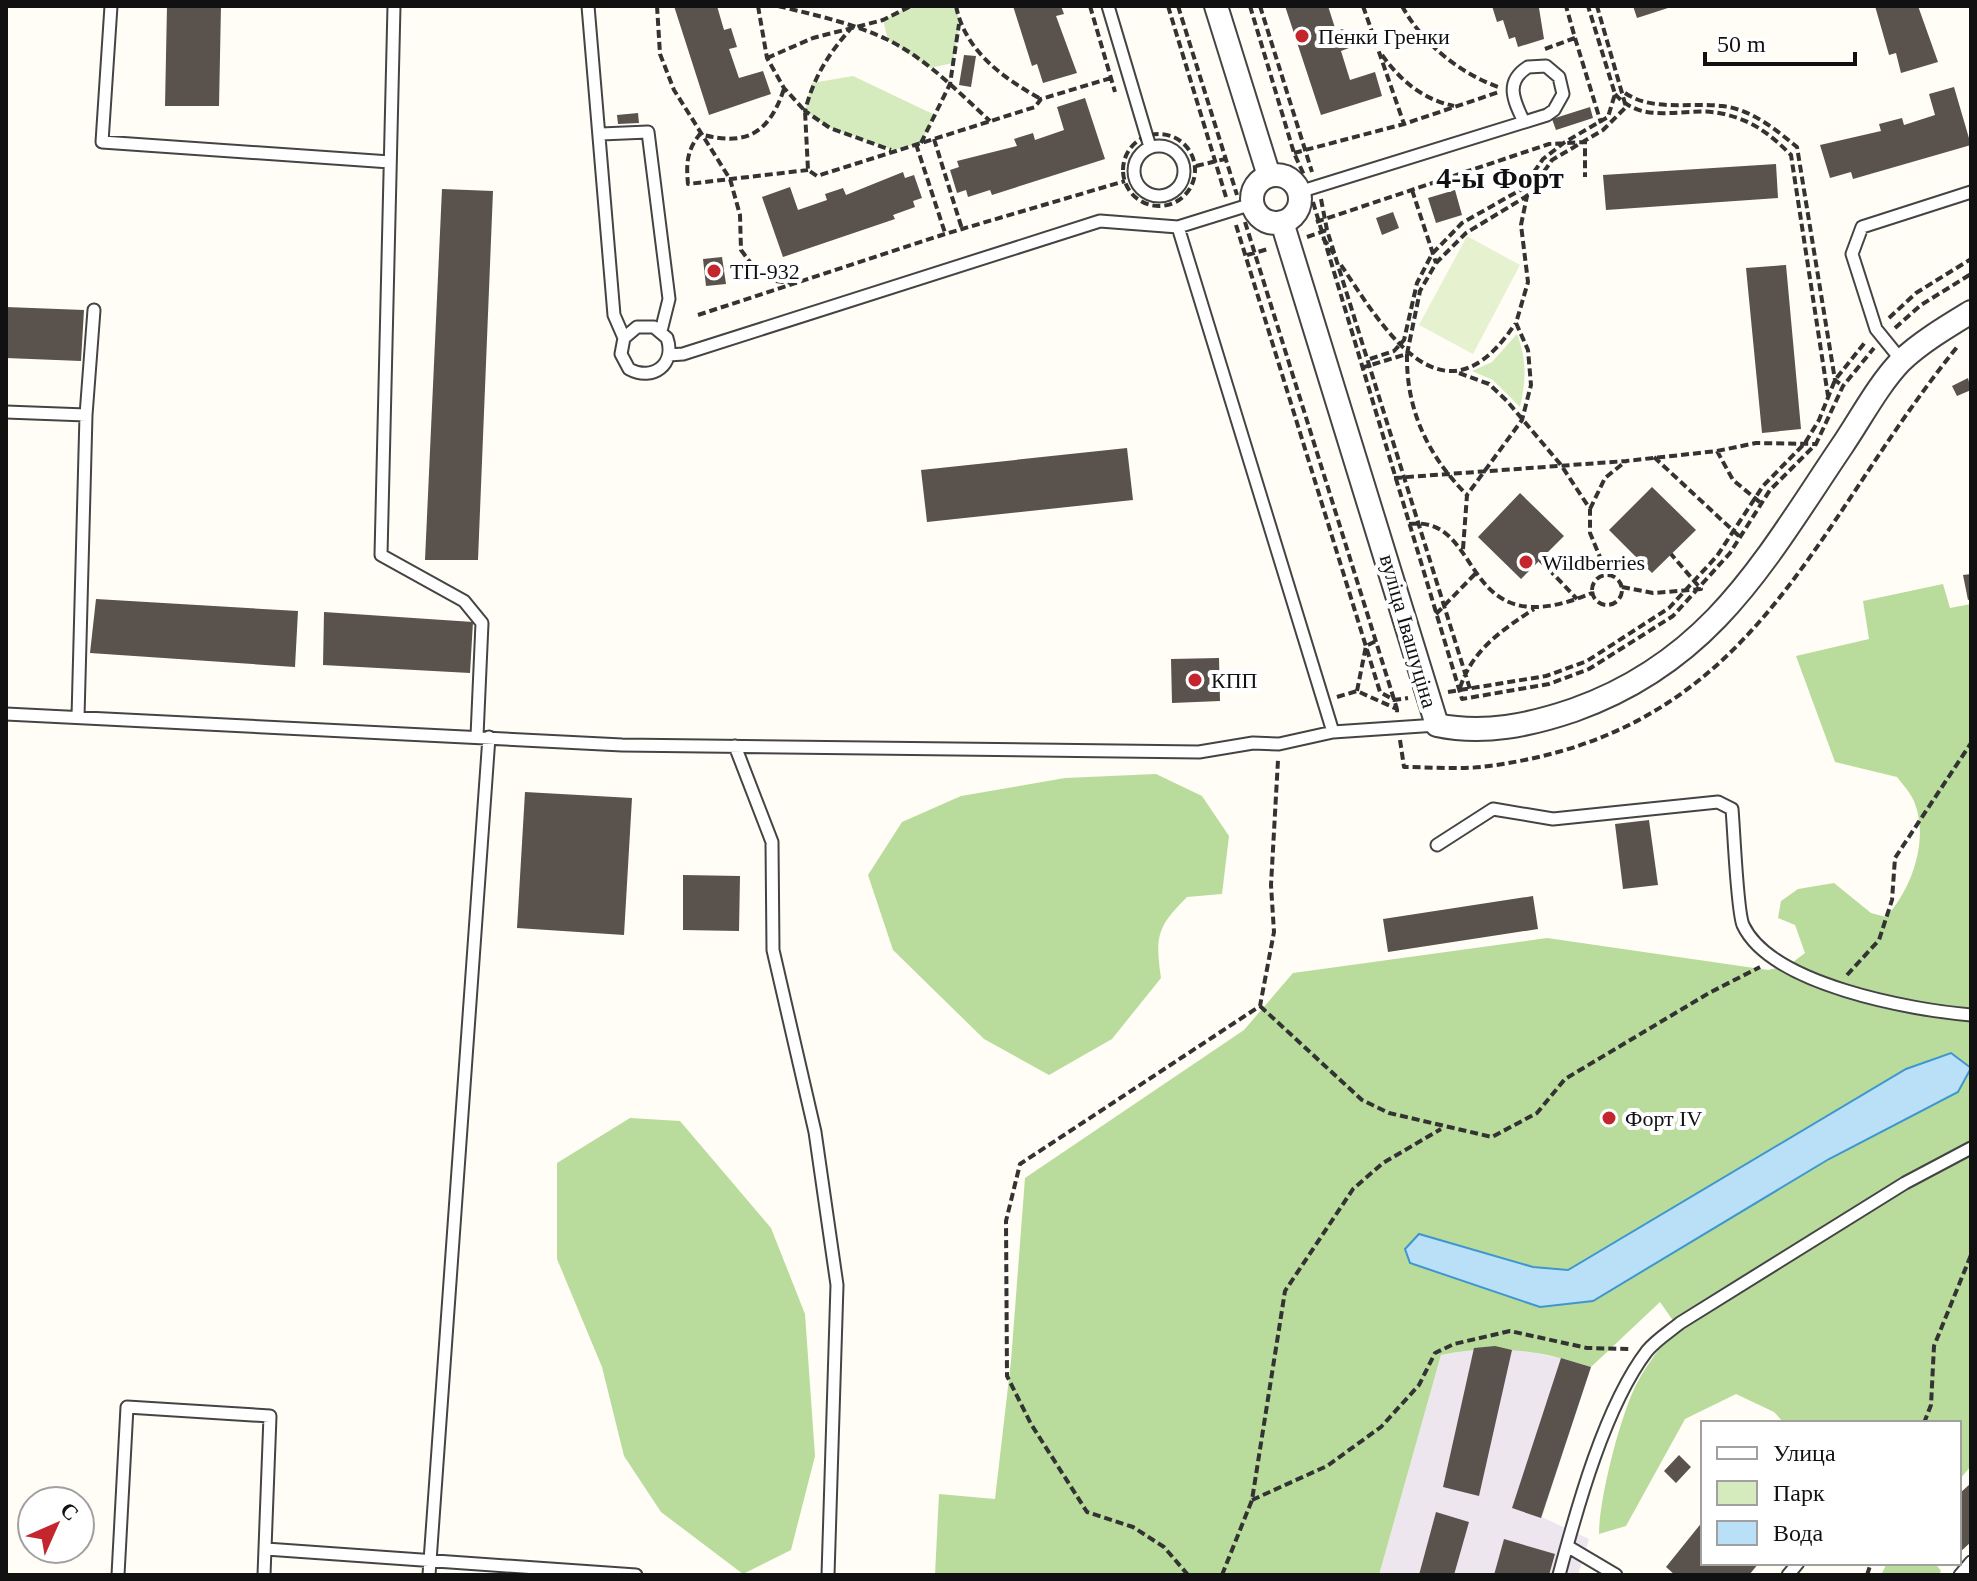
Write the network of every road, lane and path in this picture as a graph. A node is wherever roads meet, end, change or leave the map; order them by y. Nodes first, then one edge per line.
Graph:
1 (111, 6) edge
2 (394, 6) edge
3 (588, 6) edge
4 (657, 6) edge
5 (758, 6) edge
6 (778, 6) edge
7 (911, 6) edge
8 (956, 6) edge
9 (1108, 6) edge
10 (1168, 6) edge
11 (1178, 6) edge
12 (1216, 6) edge
13 (1250, 6) edge
14 (1260, 6) edge
15 (1363, 6) edge
16 (1402, 6) edge
17 (1588, 6) edge
18 (1597, 6) edge
19 (960, 24) junction
20 (853, 25) junction
21 (1575, 38) dead end
22 (1378, 50) junction
23 (767, 58) junction
24 (1111, 78) dead end
25 (950, 84) junction
26 (784, 88) junction
27 (1623, 92) junction
28 (1615, 94) junction
29 (1041, 99) junction
30 (1457, 106) junction
31 (1626, 107) junction
32 (805, 111) junction
33 (990, 121) junction
34 (1524, 122) junction
35 (1601, 123) junction
36 (1404, 124) junction
37 (1603, 130) junction
38 (601, 134) junction
39 (700, 134) junction
40 (934, 139) junction
41 (1148, 142) junction
42 (1565, 142) junction
43 (1585, 142) junction
44 (918, 144) junction
45 (894, 150) junction
46 (1294, 153) junction
47 (1306, 153) junction
48 (1225, 159) junction
49 (1214, 161) junction
50 (390, 162) junction
51 (1196, 166) junction
52 (808, 170) junction
53 (1269, 176) junction
54 (1585, 177) dead end
55 (730, 179) junction
56 (1125, 181) junction
57 (1309, 189) junction
58 (1522, 189) junction
59 (1412, 190) junction
60 (1971, 192) edge
61 (1527, 196) junction
62 (1241, 207) junction
63 (1327, 218) junction
64 (1282, 222) junction
65 (1316, 222) junction
66 (1178, 227) junction
67 (962, 229) junction
68 (1319, 233) junction
69 (945, 234) junction
70 (1432, 254) junction
71 (1971, 259) edge
72 (1337, 260) junction
73 (1436, 263) junction
74 (1971, 274) edge
75 (793, 284) junction
76 (94, 310) dead end
77 (1971, 312) edge
78 (698, 315) dead end
79 (1516, 323) junction
80 (661, 331) junction
81 (1880, 334) junction
82 (624, 338) junction
83 (1961, 342) dead end
84 (1400, 346) junction
85 (1407, 354) junction
86 (669, 355) junction
87 (1902, 361) junction
88 (1371, 362) junction
89 (1361, 368) junction
90 (1459, 373) junction
91 (1835, 380) junction
92 (1843, 386) junction
93 (1828, 399) junction
94 (6, 412) edge
95 (86, 415) junction
96 (1522, 420) junction
97 (1805, 443) junction
98 (1816, 444) junction
99 (1717, 451) junction
100 (1654, 457) junction
101 (1626, 461) junction
102 (1561, 465) junction
103 (1446, 474) junction
104 (1480, 474) junction
105 (1394, 478) junction
106 (1406, 478) junction
107 (1467, 495) junction
108 (1754, 500) junction
109 (1762, 504) junction
110 (1590, 509) junction
111 (1420, 522) junction
112 (1409, 524) junction
113 (1734, 531) junction
114 (1740, 537) junction
115 (1463, 549) junction
116 (1671, 554) dead end
117 (1540, 560) dead end
118 (1475, 574) junction
119 (1607, 574) junction
120 (1697, 581) junction
121 (1622, 587) junction
122 (1701, 589) junction
123 (1688, 591) junction
124 (1592, 593) junction
125 (1577, 599) junction
126 (1445, 605) junction
127 (1535, 609) junction
128 (1436, 614) junction
129 (1376, 641) junction
130 (1366, 646) junction
131 (1465, 672) junction
132 (1470, 689) junction
133 (1460, 690) junction
134 (1357, 691) junction
135 (1394, 700) junction
136 (1323, 702) junction
137 (1397, 709) junction
138 (6, 714) edge
139 (78, 717) junction
140 (1437, 725) junction
141 (1399, 728) junction
142 (1333, 732) junction
143 (483, 737) junction
144 (1971, 743) edge
145 (1279, 744) junction
146 (735, 746) junction
147 (1437, 845) dead end
148 (1772, 959) junction
149 (1836, 987) junction
150 (1260, 1006) junction
151 (1971, 1015) edge
152 (1443, 1128) junction
153 (1971, 1148) edge
154 (1971, 1255) edge
155 (1649, 1349) junction
156 (1925, 1421) edge
157 (1252, 1500) junction
158 (1567, 1546) junction
159 (266, 1549) junction
160 (430, 1560) junction
161 (1971, 1562) edge
162 (118, 1575) edge
163 (264, 1575) edge
164 (429, 1575) edge
165 (636, 1575) edge
166 (828, 1575) edge
167 (1188, 1575) edge
168 (1222, 1575) edge
169 (1559, 1575) edge
170 (1616, 1575) edge
171 (1960, 1575) edge

1 - 50 lane
2 - 50 lane
3 - 38 lane
4 - 39 path
5 - 23 path
6 - 20 path
7 - 20 path
8 - 19 path
9 - 41 lane
10 - 49 path
11 - 48 path
12 - 53 street
13 - 46 path
14 - 47 path
15 - 22 path
16 - 30 path
17 - 28 path
18 - 27 path
19 - 25 path
19 - 29 path
20 - 23 path
20 - 25 path
20 - 32 path
21 - 35 path
22 - 30 path
22 - 36 path
23 - 26 path
24 - 29 path
25 - 33 path
25 - 44 path
26 - 32 path
26 - 39 path
27 - 31 path
27 - 91 path
28 - 31 path
28 - 35 path
29 - 33 path
30 - 36 path
31 - 37 path
31 - 93 path
32 - 45 path
32 - 52 path
33 - 40 path
34 - 34 lane
34 - 57 lane
35 - 37 path
35 - 42 path
36 - 47 path
37 - 43 path
38 - 80 lane
38 - 82 lane
39 - 55 path
39 - 55 path
40 - 44 path
40 - 67 path
41 - 41 lane
41 - 51 path
41 - 56 path
42 - 43 path
42 - 58 path
42 - 59 path
43 - 54 path
43 - 61 path
44 - 45 path
44 - 69 path
45 - 52 path
46 - 47 path
46 - 57 path
47 - 57 path
48 - 49 path
48 - 62 path
49 - 51 path
49 - 62 path
50 - 143 lane
51 - 56 path
52 - 55 path
53 - 57 street
53 - 62 street
55 - 75 path
56 - 67 path
57 - 63 path
57 - 64 street
57 - 65 path
58 - 61 path
58 - 70 path
59 - 63 path
59 - 70 path
60 - 81 lane
61 - 73 path
61 - 79 path
62 - 64 street
62 - 66 lane
62 - 129 path
62 - 130 path
63 - 65 path
63 - 72 path
64 - 140 street, вуліца Івашуціна
65 - 68 path
66 - 86 lane
66 - 136 lane
67 - 69 path
68 - 72 path
68 - 89 path
69 - 75 path
70 - 73 path
70 - 84 path
71 - 81 path
72 - 84 path
72 - 88 path
73 - 85 path
74 - 81 path
75 - 78 path
76 - 95 lane
77 - 87 street, вуліца Івашуціна
79 - 90 path
79 - 96 path
80 - 82 lane
80 - 86 lane
81 - 87 lane
81 - 91 path
81 - 92 path
82 - 86 lane
83 - 141 path
84 - 85 path
84 - 88 path
85 - 88 path
85 - 90 path
85 - 103 path
87 - 140 street, вуліца Івашуціна
88 - 89 path
88 - 106 path
89 - 105 path
90 - 96 path
91 - 92 path
91 - 93 path
92 - 98 path
93 - 97 path
94 - 95 lane
95 - 139 lane
96 - 102 path
96 - 104 path
97 - 98 path
97 - 99 path
97 - 108 path
98 - 109 path
99 - 100 path
99 - 108 path
100 - 101 path
100 - 113 path
101 - 102 path
101 - 110 path
102 - 104 path
102 - 110 path
103 - 104 path
103 - 106 path
103 - 107 path
104 - 107 path
105 - 106 path
105 - 112 path
106 - 111 path
107 - 115 path
108 - 109 path
108 - 113 path
109 - 114 path
110 - 119 path
111 - 112 path
111 - 115 path
111 - 126 path
112 - 128 path
113 - 114 path
113 - 120 path
114 - 122 path
115 - 118 path
116 - 120 path
117 - 125 path
118 - 126 path
118 - 127 path
119 - 121 path
119 - 124 path
120 - 122 path
120 - 123 path
121 - 123 path
121 - 124 path
122 - 123 path
122 - 133 path
123 - 132 path
124 - 125 path
125 - 127 path
126 - 128 path
126 - 131 path
127 - 131 path
128 - 133 path
129 - 130 path
129 - 135 path
130 - 134 path
130 - 135 path
131 - 132 path
131 - 133 path
132 - 133 path
134 - 136 path
134 - 137 path
135 - 137 path
136 - 142 lane
137 - 141 path
138 - 139 lane
139 - 143 lane
140 - 141 lane
141 - 142 lane
142 - 145 lane
143 - 146 lane
143 - 160 lane
144 - 149 path
145 - 146 lane
145 - 150 path
146 - 166 lane
147 - 148 lane
148 - 149 lane
148 - 152 path
149 - 151 lane
150 - 152 path
150 - 167 path
152 - 157 path
153 - 155 lane
154 - 156 path
155 - 157 path
155 - 158 lane
157 - 168 path
158 - 169 lane
158 - 170 lane
159 - 160 lane
159 - 162 lane
159 - 163 lane
160 - 164 lane
160 - 165 lane
161 - 171 lane

